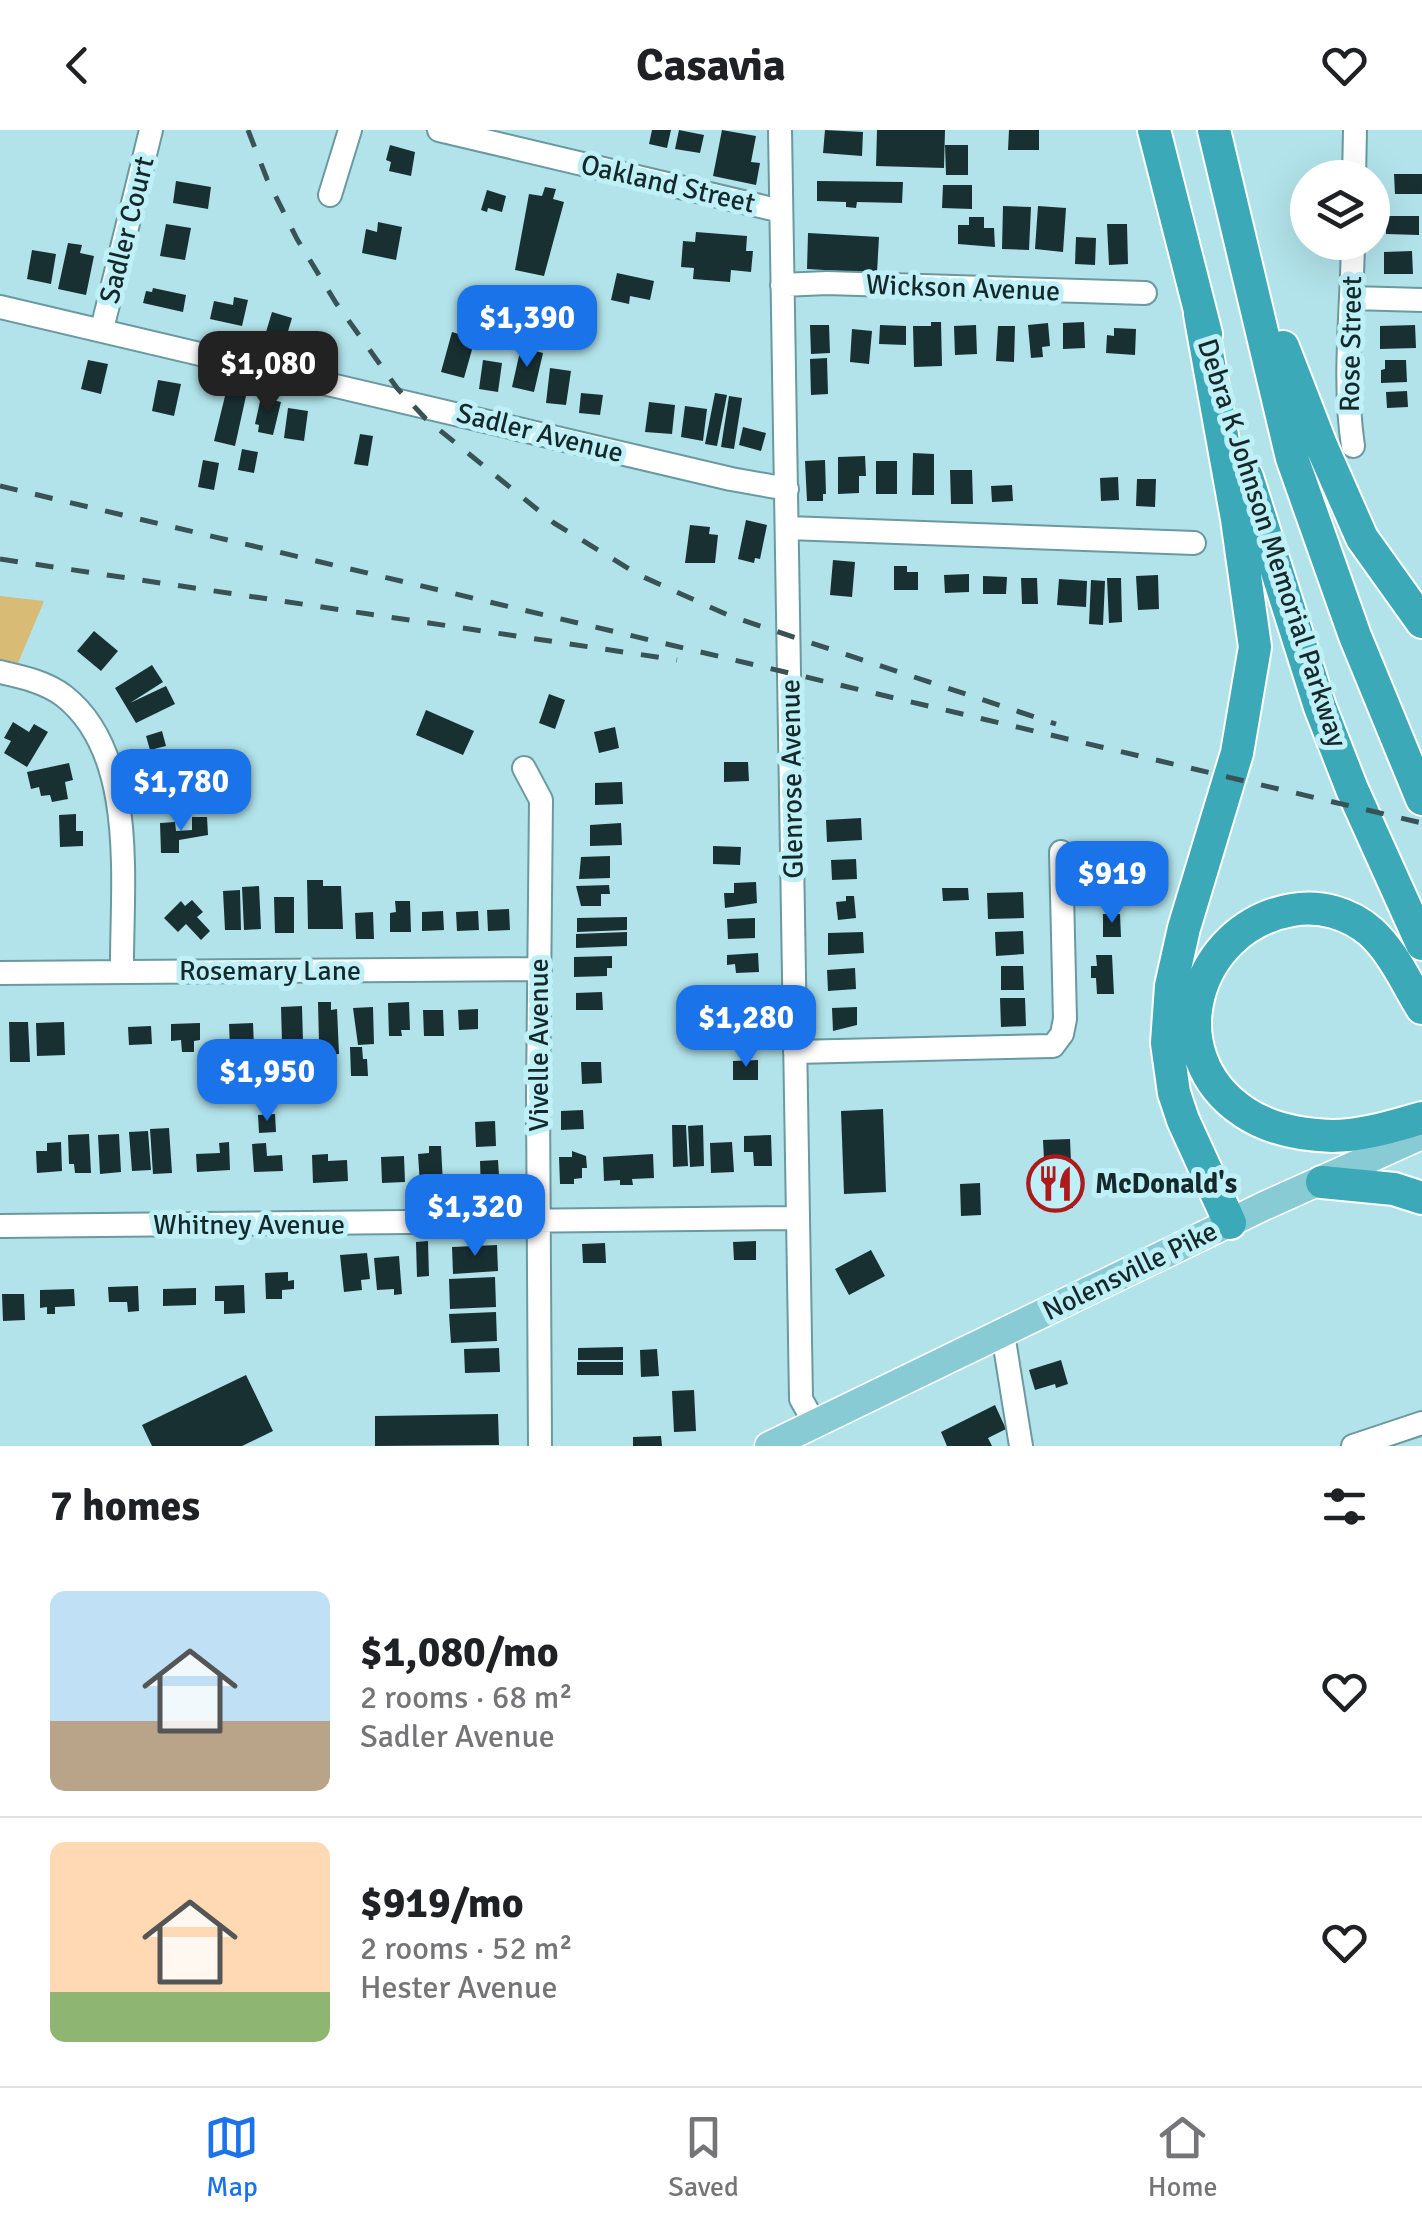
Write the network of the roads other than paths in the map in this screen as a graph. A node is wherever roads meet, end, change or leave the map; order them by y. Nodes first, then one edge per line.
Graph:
1 (150, 130) edge
2 (350, 130) edge
3 (439, 130) edge
4 (780, 130) edge
5 (1154, 130) edge
6 (1214, 130) edge
7 (1355, 130) edge
8 (1354, 160) edge
9 (330, 195) dead end
10 (781, 210) junction
11 (1233, 217) junction
12 (1353, 260) edge
13 (782, 284) junction
14 (1145, 294) dead end
15 (1352, 298) junction
16 (1422, 300) edge
17 (0, 307) edge
18 (1200, 314) junction
19 (102, 329) junction
20 (1353, 446) dead end
21 (788, 489) junction
22 (788, 528) junction
23 (1194, 543) dead end
24 (1422, 622) edge
25 (0, 672) edge
26 (524, 768) dead end
27 (1422, 799) edge
28 (1061, 852) dead end
29 (1422, 944) edge
30 (540, 970) junction
31 (122, 972) junction
32 (0, 973) edge
33 (1422, 1008) edge
34 (795, 1052) junction
35 (1422, 1118) edge
36 (1422, 1136) edge
37 (1322, 1182) junction
38 (1422, 1198) edge
39 (798, 1218) junction
40 (540, 1222) junction
41 (1230, 1222) junction
42 (0, 1226) edge
43 (1003, 1334) junction
44 (1422, 1423) edge
45 (816, 1424) junction
46 (540, 1446) edge
47 (768, 1446) edge
48 (1021, 1446) edge
49 (1353, 1446) edge

1 - 19 street, Sadler Court
2 - 9 street
3 - 10 street, Oakland Street
4 - 10 street, Glenrose Avenue
5 - 18 highway, Debra K Johnson Memorial Parkway
6 - 11 highway, Debra K Johnson Memorial Parkway
7 - 8 street
10 - 13 street, Glenrose Avenue
11 - 24 highway
11 - 27 highway, Debra K Johnson Memorial Parkway
12 - 15 street, Rose Street
13 - 14 street, Wickson Avenue
13 - 21 street, Glenrose Avenue
15 - 16 street
15 - 20 street, Rose Street
17 - 19 street, Sadler Avenue
18 - 29 highway, Debra K Johnson Memorial Parkway
18 - 41 highway
19 - 21 street, Sadler Avenue
21 - 22 street, Glenrose Avenue
22 - 23 street
22 - 34 street, Glenrose Avenue
25 - 31 street
26 - 30 street, Vivelle Avenue
28 - 34 street
30 - 31 street, Rosemary Lane
30 - 40 street, Vivelle Avenue
31 - 32 street, Rosemary Lane
33 - 35 highway
34 - 39 street, Glenrose Avenue
36 - 37 main road, Nolensville Pike
37 - 38 highway
37 - 41 main road, Nolensville Pike
39 - 40 street, Whitney Avenue
39 - 45 street, Glenrose Avenue
40 - 42 street, Whitney Avenue
40 - 46 street, Vivelle Avenue
41 - 43 main road, Nolensville Pike
43 - 45 main road, Nolensville Pike
43 - 48 street
44 - 49 street
45 - 47 main road, Nolensville Pike

